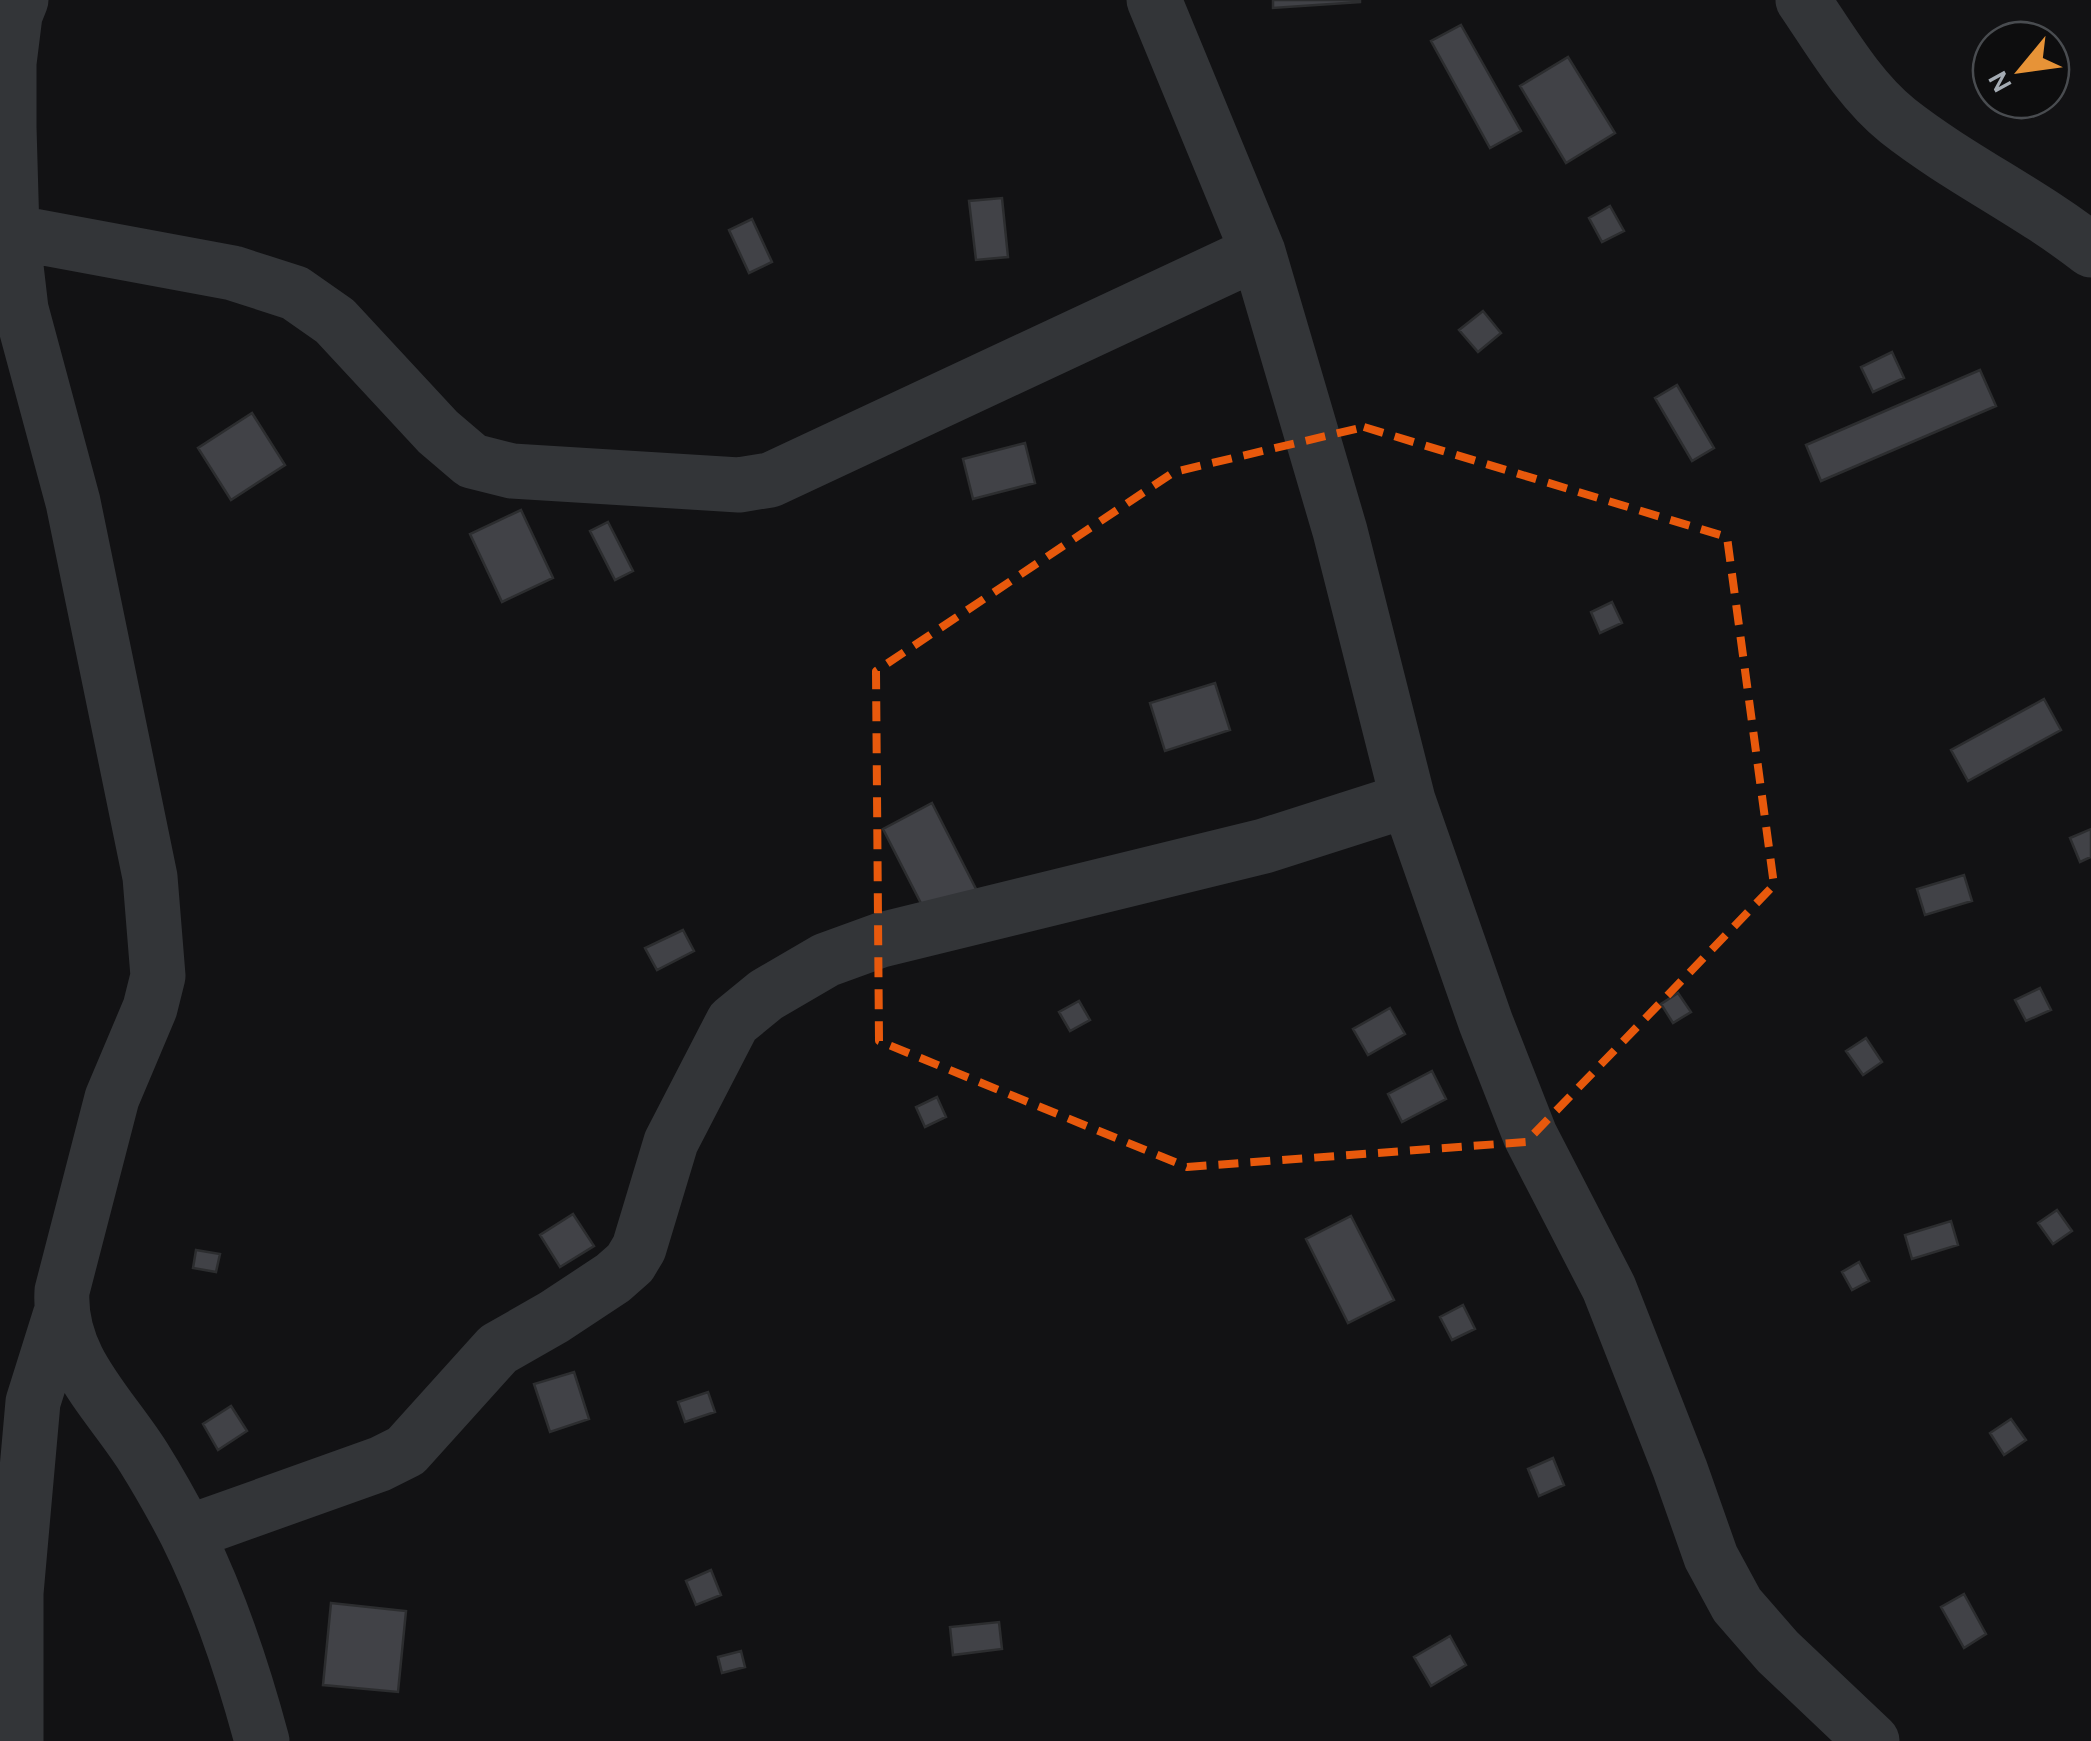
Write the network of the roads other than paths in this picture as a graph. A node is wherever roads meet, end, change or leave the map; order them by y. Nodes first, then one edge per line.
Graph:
1 (21, 0) edge
2 (1154, 0) edge
3 (1803, 0) edge
4 (12, 232) junction
5 (2091, 250) edge
6 (1258, 252) junction
7 (1408, 800) junction
8 (60, 1316) junction
9 (186, 1533) junction
10 (16, 1741) edge
11 (262, 1741) edge
12 (1872, 1741) edge

1 - 4 street
2 - 6 street
3 - 5 street
4 - 6 street
4 - 8 street
6 - 7 street
7 - 9 street
7 - 12 street
8 - 9 street
8 - 10 street
9 - 11 street

